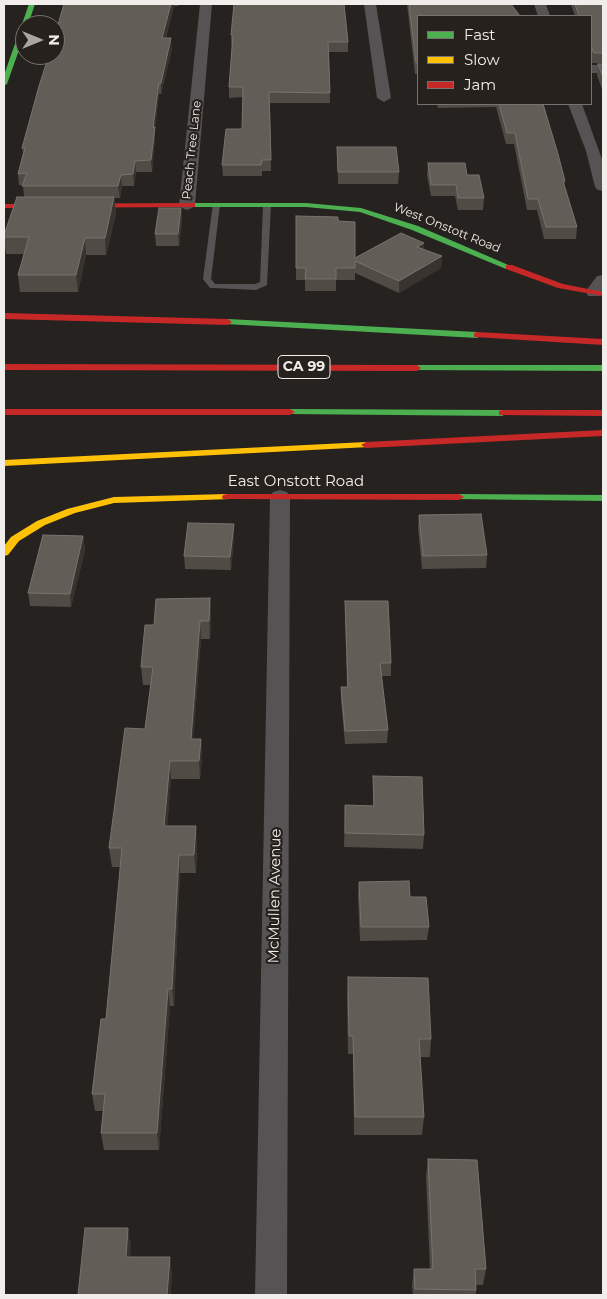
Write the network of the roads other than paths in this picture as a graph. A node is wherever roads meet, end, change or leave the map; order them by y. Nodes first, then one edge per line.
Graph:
1 (32, 4) edge
2 (206, 4) edge
3 (370, 4) edge
4 (5, 77) edge
5 (384, 98) dead end
6 (575, 105) edge
7 (598, 151) edge
8 (603, 187) edge
9 (187, 205) junction
10 (216, 205) junction
11 (267, 205) junction
12 (4, 206) edge
13 (600, 289) edge
14 (4, 316) edge
15 (603, 342) edge
16 (4, 367) edge
17 (603, 368) edge
18 (4, 412) edge
19 (603, 413) edge
20 (603, 433) edge
21 (4, 463) edge
22 (280, 496) junction
23 (603, 498) edge
24 (4, 553) edge
25 (271, 1295) edge

1 - 4 main road
2 - 9 street, Peach Tree Lane
3 - 5 street
6 - 7 street
7 - 8 street
9 - 10 main road, West Onstott Road
9 - 12 main road, Peach Tree Lane
10 - 11 main road, West Onstott Road
10 - 11 lane
11 - 13 main road, West Onstott Road
14 - 15 main road
16 - 17 main road, CA 99
18 - 19 main road
20 - 21 main road
22 - 23 main road, East Onstott Road
22 - 24 main road, East Onstott Road
22 - 25 street, McMullen Avenue

